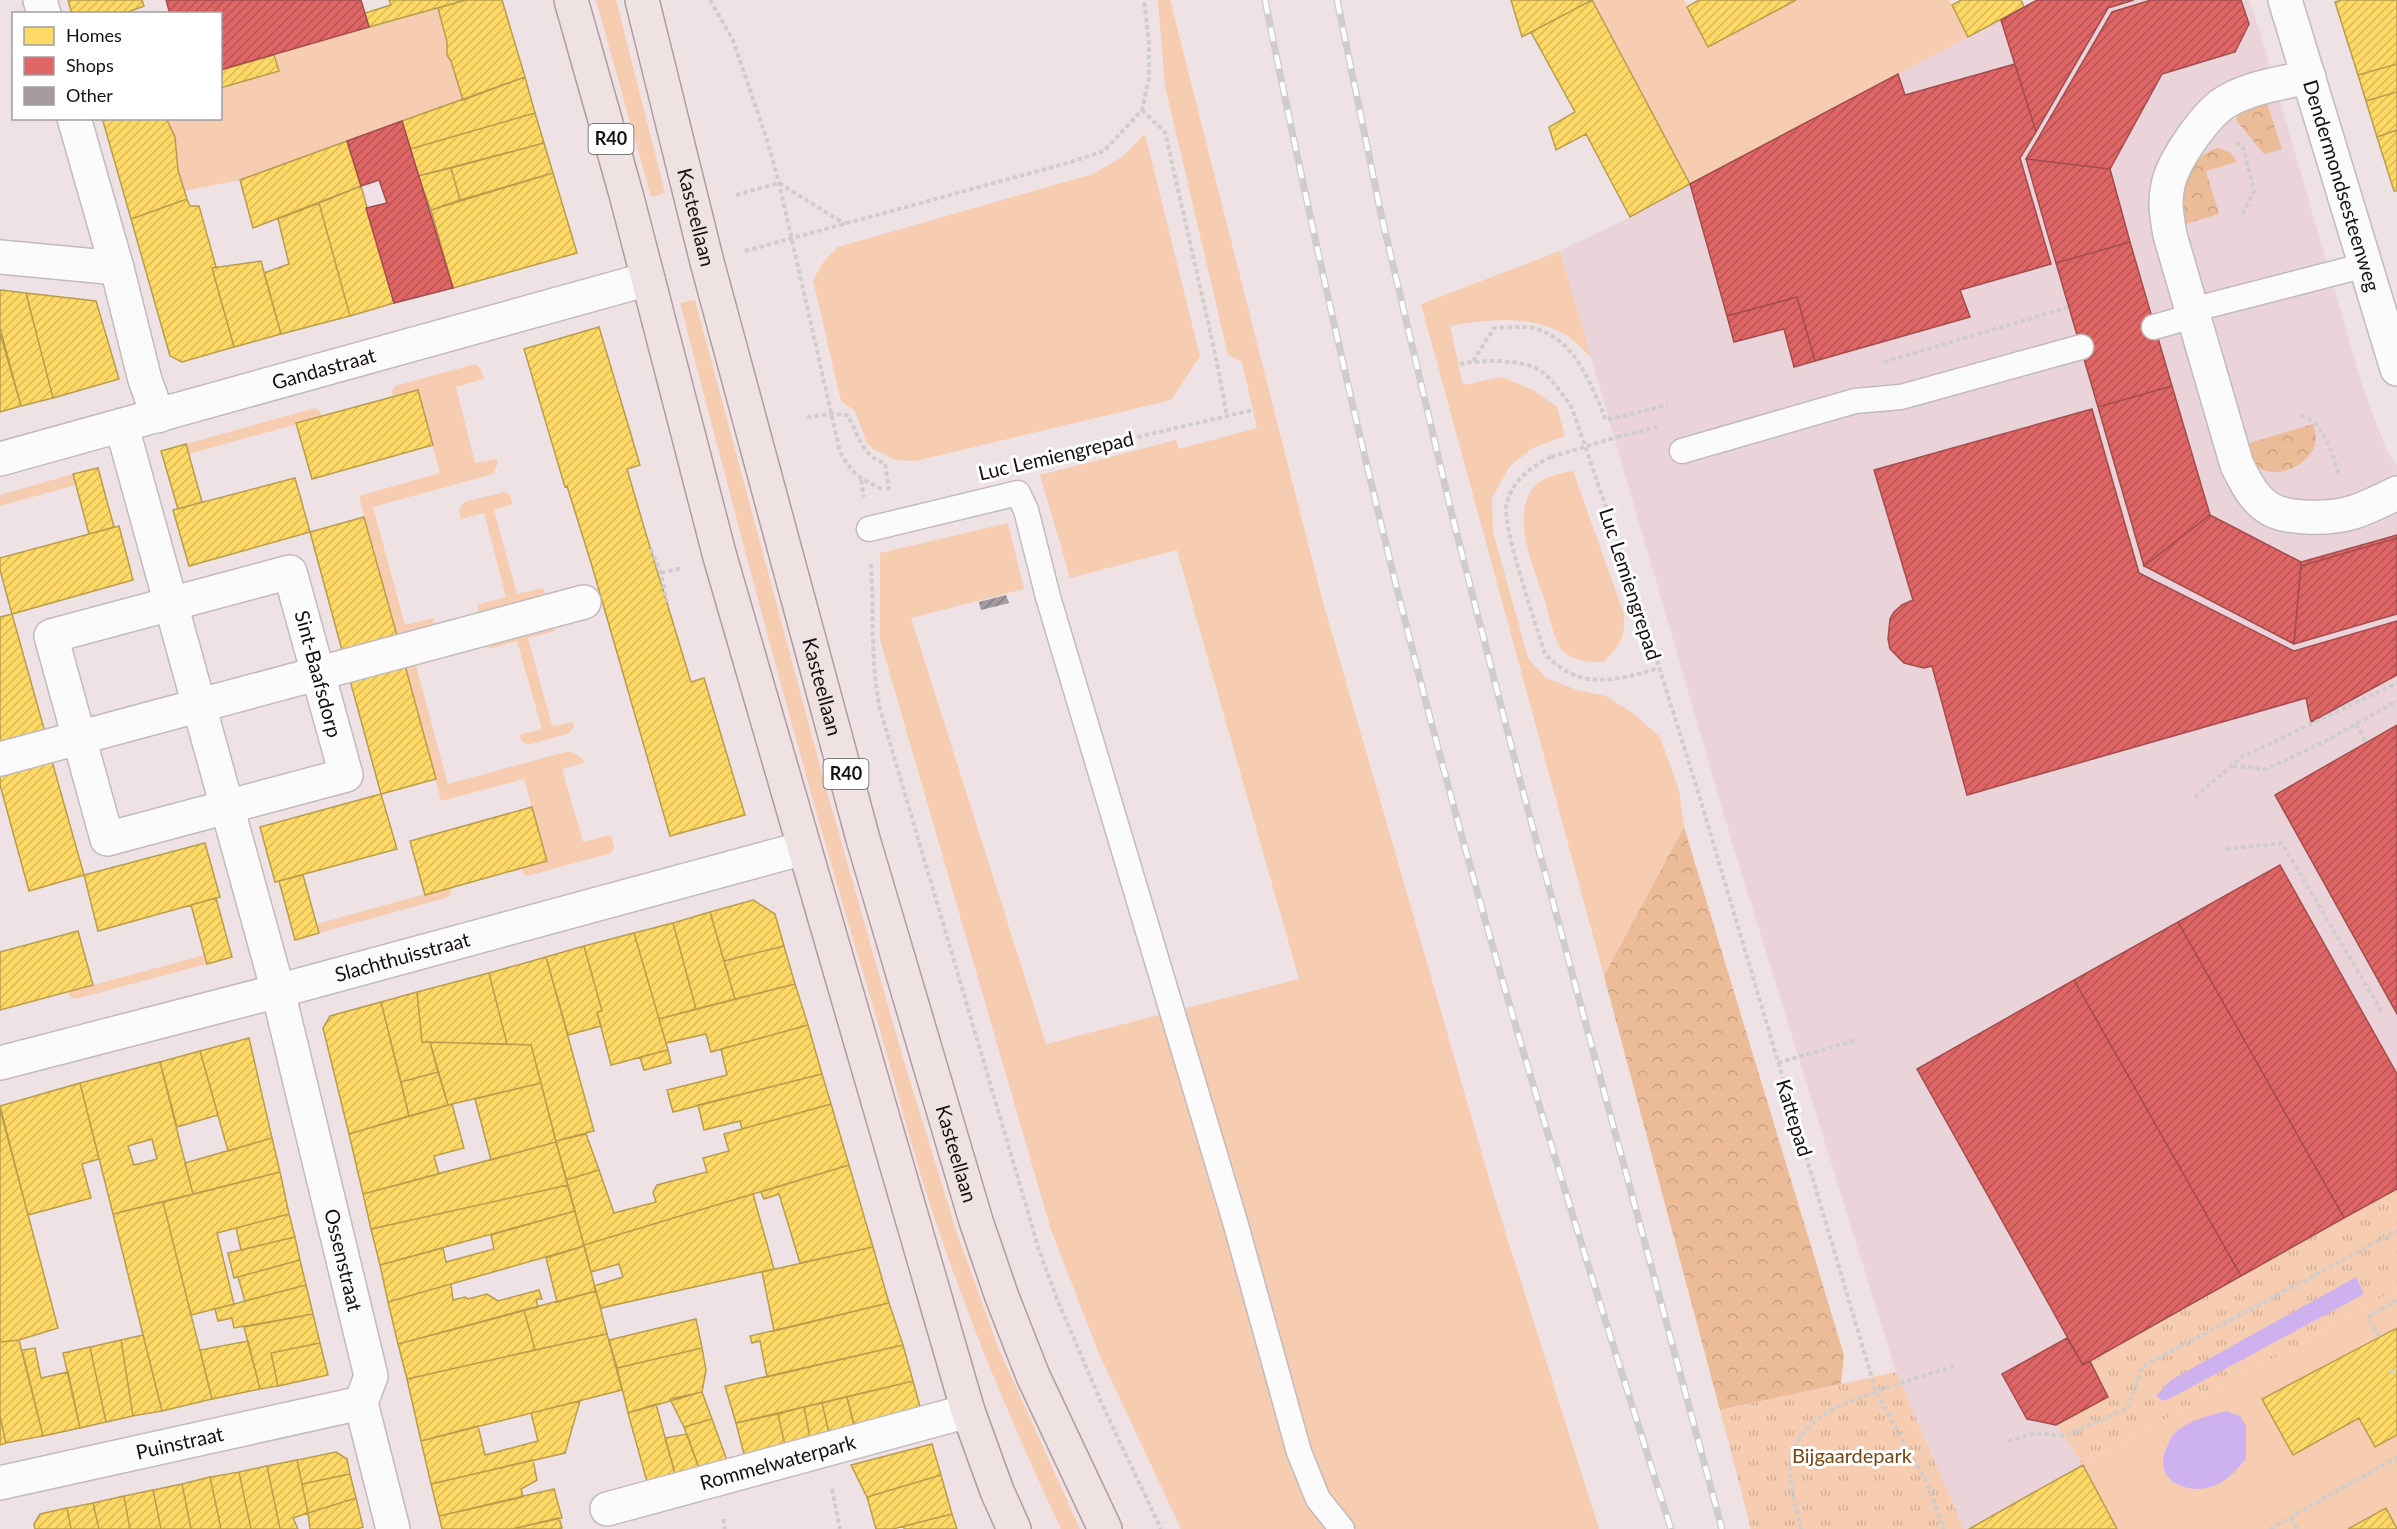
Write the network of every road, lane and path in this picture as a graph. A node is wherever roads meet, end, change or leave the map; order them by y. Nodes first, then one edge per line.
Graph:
1 (571, 0) edge
2 (642, 0) edge
3 (710, 0) edge
4 (1144, 0) edge
5 (2284, 0) edge
6 (2309, 77) junction
7 (1142, 110) junction
8 (2207, 119) junction
9 (75, 120) edge
10 (779, 183) junction
11 (736, 195) dead end
12 (2242, 215) dead end
13 (845, 225) junction
14 (791, 239) junction
15 (752, 249) dead end
16 (0, 257) edge
17 (2366, 265) junction
18 (117, 268) junction
19 (648, 279) junction
20 (2193, 316) junction
21 (2154, 327) dead end
22 (2081, 347) dead end
23 (1473, 361) junction
24 (1460, 364) dead end
25 (2397, 369) edge
26 (1668, 405) dead end
27 (1253, 410) dead end
28 (831, 414) junction
29 (2301, 415) dead end
30 (158, 416) junction
31 (1227, 416) junction
32 (807, 417) dead end
33 (122, 427) junction
34 (1617, 437) dead end
35 (1682, 451) dead end
36 (0, 459) edge
37 (1030, 462) dead end
38 (861, 480) junction
39 (898, 492) dead end
40 (890, 493) junction
41 (2397, 494) edge
42 (2353, 512) junction
43 (869, 529) junction
44 (651, 549) dead end
45 (584, 602) dead end
46 (667, 602) dead end
47 (170, 604) junction
48 (1659, 668) junction
49 (317, 673) junction
50 (2397, 683) edge
51 (2397, 701) edge
52 (198, 705) junction
53 (2356, 724) junction
54 (79, 738) junction
55 (2366, 743) dead end
56 (0, 759) edge
57 (2233, 765) junction
58 (2195, 797) dead end
59 (226, 807) junction
60 (804, 848) junction
61 (2226, 849) dead end
62 (278, 991) junction
63 (2383, 1014) dead end
64 (1856, 1040) dead end
65 (0, 1063) edge
66 (1778, 1063) junction
67 (2397, 1231) edge
68 (2397, 1300) edge
69 (2379, 1337) dead end
70 (1954, 1366) dead end
71 (2397, 1370) edge
72 (2390, 1373) dead end
73 (1876, 1392) junction
74 (361, 1403) junction
75 (968, 1411) junction
76 (2008, 1440) dead end
77 (2397, 1457) edge
78 (0, 1483) edge
79 (2291, 1518) junction
80 (609, 1519) edge
81 (393, 1529) edge
82 (1014, 1529) edge
83 (1105, 1529) edge
84 (1161, 1529) edge
85 (1342, 1529) edge
86 (1801, 1529) edge
87 (1944, 1529) edge
88 (2270, 1529) edge
89 (2297, 1529) edge

1 - 19 main road, R40
2 - 83 main road, Kasteellaan / R40
3 - 10 path
4 - 7 path
5 - 6 street, Dendermondsesteenweg
6 - 8 street
6 - 17 street, Dendermondsesteenweg
7 - 13 path
7 - 31 path
8 - 12 path
8 - 20 street
9 - 18 street
10 - 11 path
10 - 13 path
10 - 14 path
13 - 14 path
14 - 15 path
14 - 28 path
16 - 18 street
17 - 20 lane
17 - 25 street, Dendermondsesteenweg
18 - 30 street
19 - 30 street, Gandastraat
19 - 60 main road, R40
20 - 21 lane
20 - 42 street
22 - 35 lane
23 - 24 path, Luc Lemiengrepad
23 - 26 path
23 - 48 path, Luc Lemiengrepad
27 - 31 path, Luc Lemiengrepad
28 - 32 path
28 - 38 path
28 - 40 path
29 - 42 path
30 - 33 street, Gandastraat
31 - 37 path, Luc Lemiengrepad
33 - 36 street, Gandastraat
33 - 47 street
34 - 48 path, Luc Lemiengrepad, bridge
38 - 40 path
38 - 43 path
39 - 40 path
41 - 42 street
43 - 84 path
43 - 85 lane
44 - 46 path
45 - 49 street
47 - 49 street, Sint-Baafsdorp
47 - 52 street
47 - 54 street, Sint-Baafsdorp
48 - 66 path, Kattepad
49 - 52 street
49 - 59 street, Sint-Baafsdorp
50 - 57 path
51 - 53 path
52 - 54 street
52 - 59 street
53 - 55 path
53 - 57 path
54 - 56 street
54 - 59 street, Sint-Baafsdorp
57 - 58 path
59 - 62 street
60 - 62 street, Slachthuisstraat
60 - 75 main road, R40
61 - 63 path
62 - 65 street, Slachthuisstraat
62 - 74 street, Ossenstraat
64 - 66 path
66 - 73 path, Kattepad
67 - 76 path
68 - 69 path
70 - 73 path
71 - 72 path
73 - 86 path
73 - 87 path, Kattepad
74 - 78 street, Puinstraat
74 - 81 street
75 - 80 street, Rommelwaterpark
75 - 82 main road, R40
77 - 79 path
79 - 88 path
79 - 89 path

